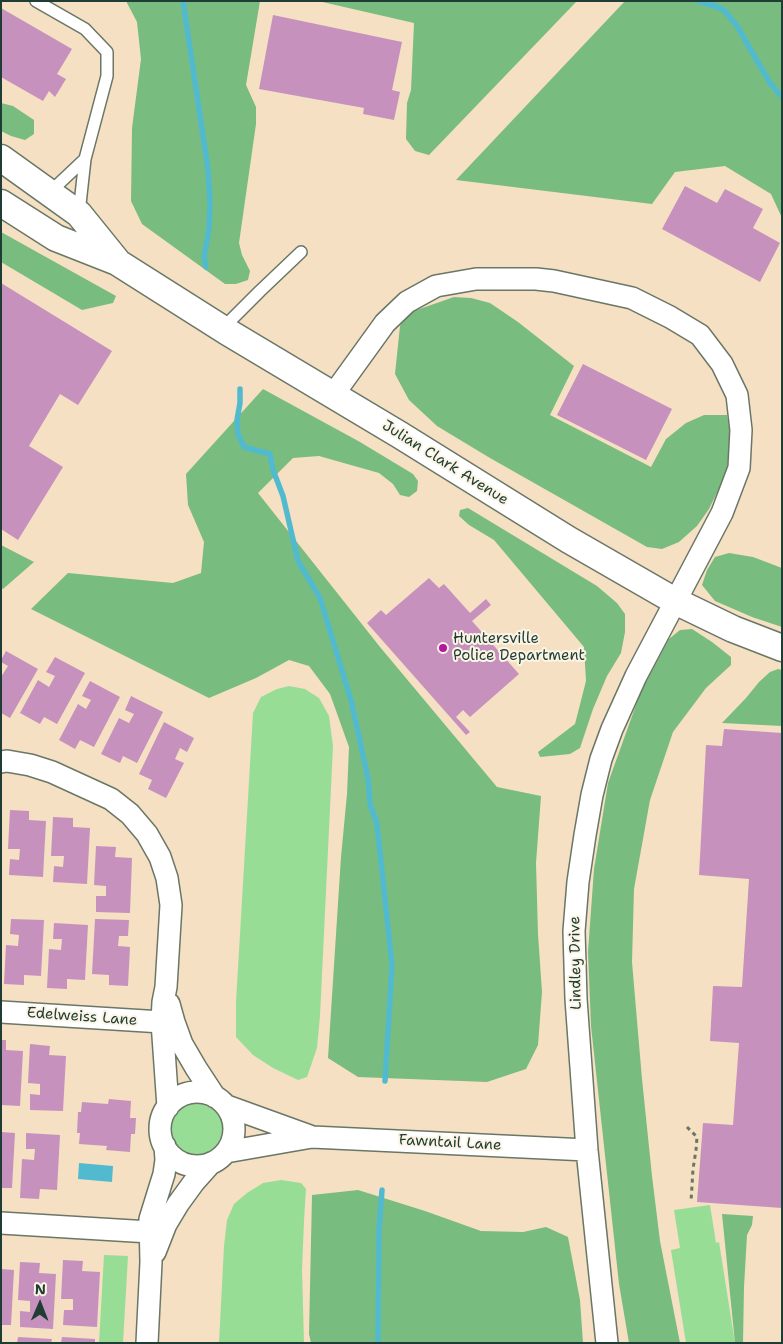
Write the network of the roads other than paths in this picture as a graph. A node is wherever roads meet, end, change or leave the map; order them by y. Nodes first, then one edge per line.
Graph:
1 (36, 1) edge
2 (1, 158) edge
3 (85, 159) junction
4 (49, 193) junction
5 (1, 203) edge
6 (79, 214) junction
7 (301, 252) dead end
8 (117, 262) junction
9 (223, 328) junction
10 (333, 395) junction
11 (675, 601) junction
12 (782, 648) edge
13 (1, 762) edge
14 (166, 987) junction
15 (1, 1012) edge
16 (162, 1022) junction
17 (221, 1102) junction
18 (168, 1107) junction
19 (312, 1137) junction
20 (165, 1146) junction
21 (587, 1150) junction
22 (218, 1157) junction
23 (1, 1223) edge
24 (150, 1232) junction
25 (151, 1262) junction
26 (146, 1343) edge
27 (607, 1343) edge

1 - 3 lane
2 - 4 street, Julian Clark Avenue
3 - 4 lane
3 - 6 lane
4 - 6 street, Julian Clark Avenue
5 - 8 street, Julian Clark Avenue
6 - 8 street, Julian Clark Avenue
7 - 9 lane
8 - 9 street, Julian Clark Avenue
9 - 10 street, Julian Clark Avenue
10 - 11 street, Julian Clark Avenue
10 - 11 street, Lindley Drive
11 - 12 street, Julian Clark Avenue
11 - 21 street, Lindley Drive
13 - 14 street
14 - 16 street
14 - 17 street
15 - 16 street, Edelweiss Lane
16 - 18 street
17 - 18 street
17 - 19 street, Fawntail Lane
17 - 22 street
18 - 20 street
19 - 21 street, Fawntail Lane
19 - 22 street, Fawntail Lane
20 - 22 street
20 - 24 street
21 - 27 street, Lindley Drive
22 - 25 street
23 - 24 street
24 - 25 street
25 - 26 street

